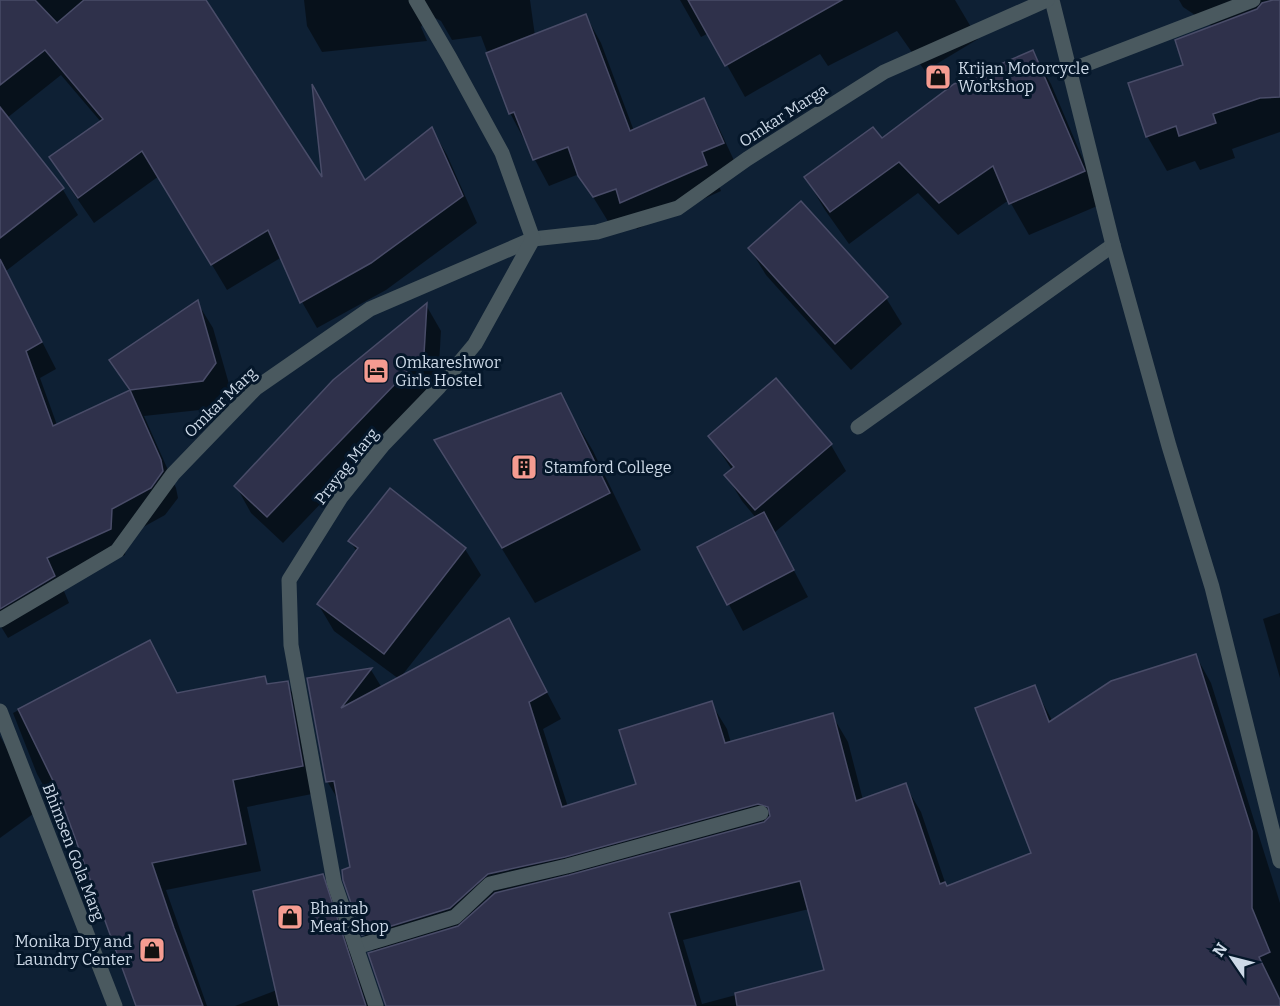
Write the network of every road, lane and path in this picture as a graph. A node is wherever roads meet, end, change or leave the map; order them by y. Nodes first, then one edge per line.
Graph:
1 (416, 0) edge
2 (1050, 0) edge
3 (1253, 0) edge
4 (1071, 70) junction
5 (533, 239) junction
6 (1113, 244) junction
7 (858, 427) dead end
8 (0, 620) edge
9 (0, 711) edge
10 (761, 813) dead end
11 (1280, 861) edge
12 (356, 947) junction
13 (115, 1006) edge
14 (376, 1006) edge

1 - 5 street
2 - 4 street
2 - 5 street, Omkar Marga
3 - 4 street
4 - 6 street
5 - 8 street, Omkar Marg
5 - 12 street, Prayag Marg
6 - 7 street
6 - 11 street
9 - 13 street, Bhimsen Gola Marg
10 - 12 street
12 - 14 street, Prayag Marg

